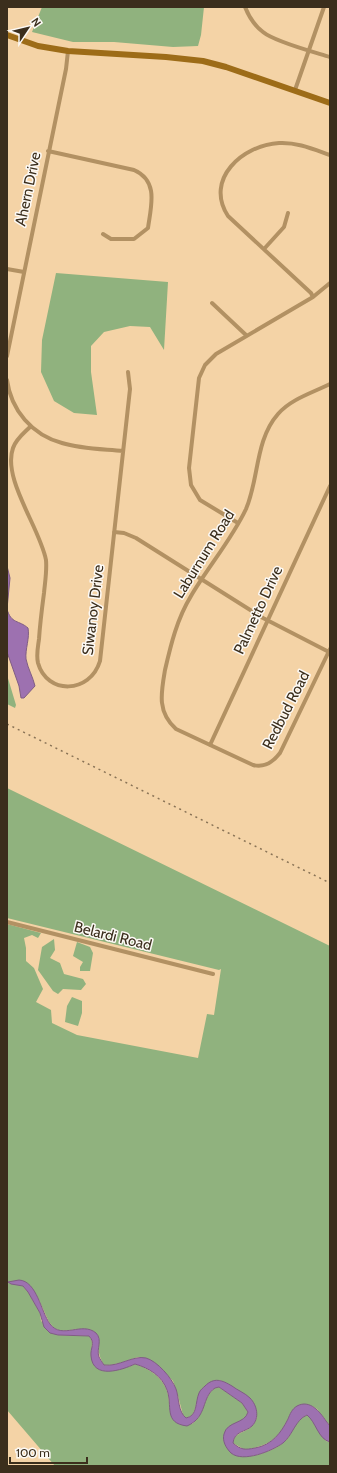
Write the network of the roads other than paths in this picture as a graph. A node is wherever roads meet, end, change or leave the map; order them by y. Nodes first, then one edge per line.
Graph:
1 (245, 7) edge
2 (324, 7) edge
3 (7, 36) edge
4 (309, 50) junction
5 (68, 51) junction
6 (330, 57) edge
7 (295, 90) junction
8 (330, 103) edge
9 (48, 151) junction
10 (330, 155) edge
11 (288, 213) dead end
12 (103, 234) dead end
13 (264, 249) junction
14 (7, 269) edge
15 (24, 272) junction
16 (330, 283) edge
17 (312, 297) junction
18 (212, 303) dead end
19 (246, 336) junction
20 (7, 356) edge
21 (128, 372) dead end
22 (7, 380) edge
23 (330, 384) edge
24 (30, 427) junction
25 (123, 451) junction
26 (330, 486) edge
27 (238, 523) junction
28 (114, 532) junction
29 (201, 580) junction
30 (267, 620) junction
31 (329, 651) edge
32 (210, 745) junction
33 (7, 922) edge
34 (213, 974) dead end

1 - 4 street
2 - 4 street
3 - 5 street
4 - 6 street
4 - 7 street
5 - 7 street
5 - 9 street, Ahern Drive
7 - 8 street
9 - 12 street
9 - 15 street, Ahern Drive
10 - 13 street
11 - 13 street
13 - 17 street
14 - 15 street
15 - 20 street, Ahern Drive
16 - 17 street
17 - 19 street
18 - 19 street
19 - 27 street
21 - 25 street, Siwanoy Drive
22 - 24 street
23 - 27 street, Laburnum Road
24 - 25 street
24 - 28 street, Siwanoy Drive
25 - 28 street, Siwanoy Drive
26 - 30 street, Palmetto Drive
27 - 29 street, Laburnum Road
28 - 29 street
29 - 30 street
29 - 32 street, Laburnum Road
30 - 31 street
30 - 32 street, Palmetto Drive
31 - 32 street, Redbud Road
33 - 34 street, Belardi Road

